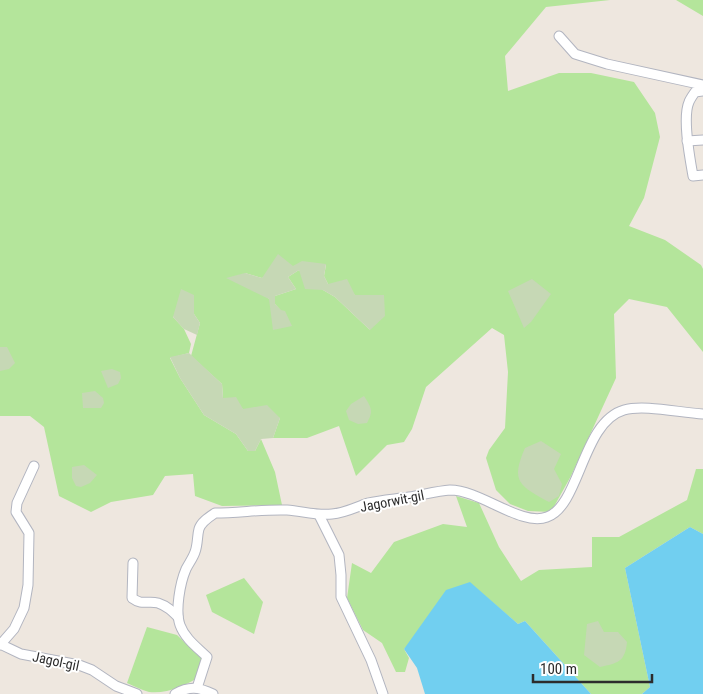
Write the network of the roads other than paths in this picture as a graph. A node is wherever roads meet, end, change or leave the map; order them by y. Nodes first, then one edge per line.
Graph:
1 (559, 36) dead end
2 (703, 86) edge
3 (703, 91) edge
4 (703, 140) edge
5 (687, 141) junction
6 (703, 175) edge
7 (703, 414) edge
8 (34, 466) dead end
9 (319, 515) junction
10 (133, 563) dead end
11 (178, 617) junction
12 (0, 644) edge
13 (197, 688) junction
14 (138, 694) edge
15 (175, 694) edge
16 (212, 694) edge
17 (384, 694) edge

1 - 2 street
3 - 5 street
4 - 5 street
5 - 6 street
7 - 9 street, Jagorwit-gil
8 - 12 street
9 - 11 street, Jagorwit-gil
9 - 17 street
10 - 11 street
11 - 13 street, Jagorwit-gil
12 - 14 street, Jagol-gil
13 - 15 street
13 - 16 street

